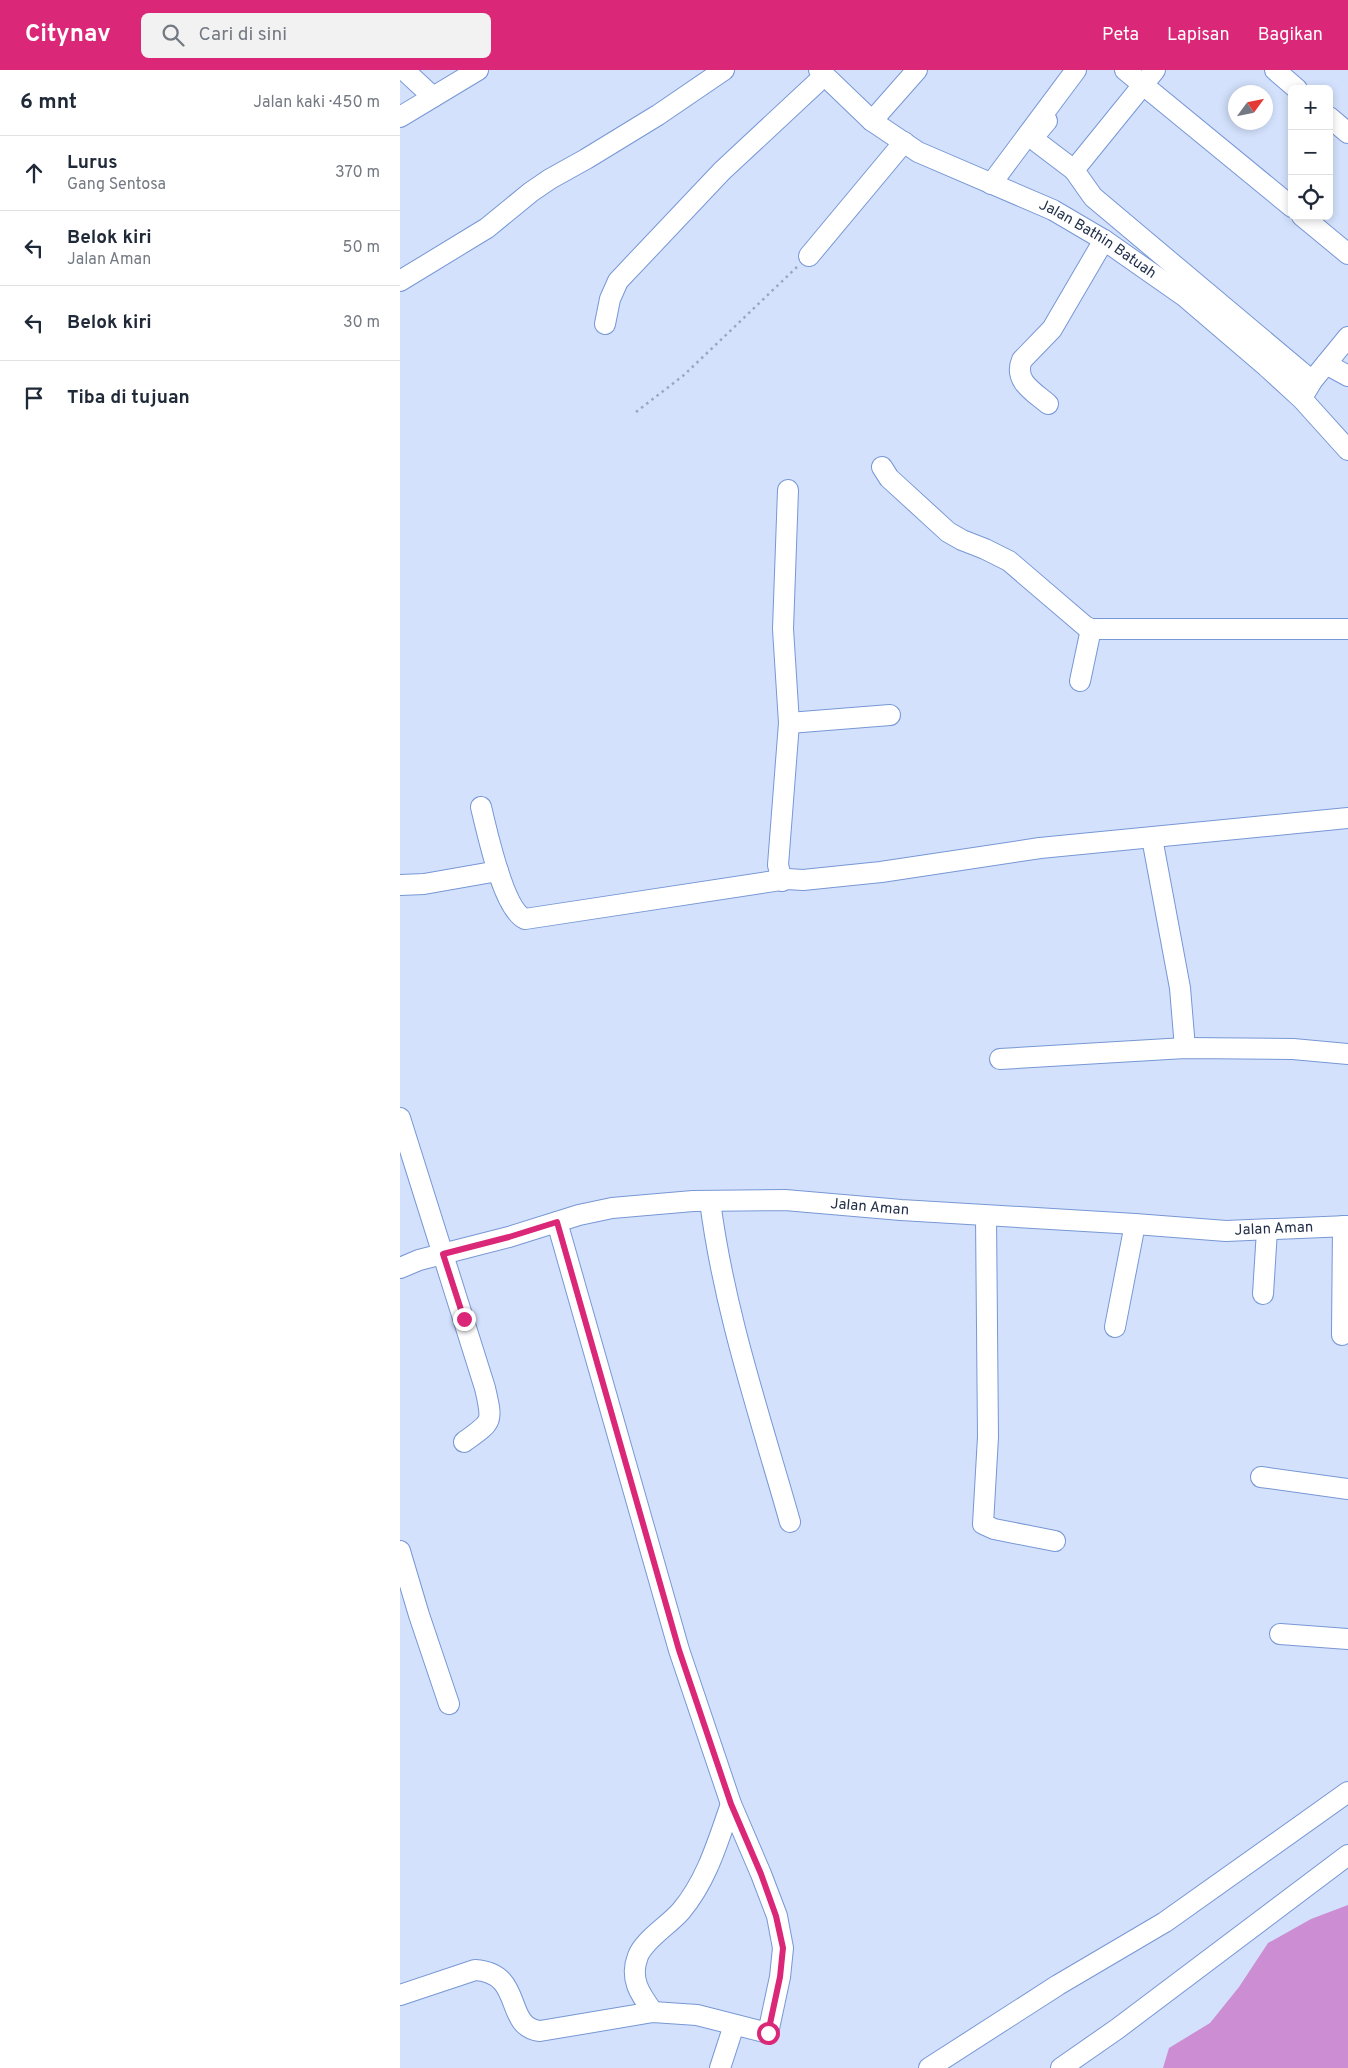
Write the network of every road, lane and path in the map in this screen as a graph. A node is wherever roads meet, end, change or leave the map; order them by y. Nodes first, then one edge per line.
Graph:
1 (404, 70) edge
2 (478, 70) edge
3 (724, 70) edge
4 (917, 70) edge
5 (1076, 70) edge
6 (1091, 70) edge
7 (1125, 70) edge
8 (1275, 70) edge
9 (821, 73) edge
10 (1150, 77) edge
11 (1292, 85) edge
12 (433, 97) junction
13 (400, 117) edge
14 (1333, 120) edge
15 (872, 121) junction
16 (1348, 133) edge
17 (904, 142) junction
18 (1074, 170) junction
19 (991, 184) junction
20 (1288, 204) edge
21 (1307, 220) edge
22 (1104, 240) junction
23 (1348, 254) edge
24 (809, 256) joint
25 (400, 281) edge
26 (605, 324) dead end
27 (1348, 337) edge
28 (1326, 364) junction
29 (1348, 376) edge
30 (1312, 381) junction
31 (1302, 399) junction
32 (1048, 404) dead end
33 (636, 412) dead end
34 (1348, 450) edge
35 (882, 467) dead end
36 (788, 490) dead end
37 (1091, 629) junction
38 (1348, 629) edge
39 (1080, 681) dead end
40 (890, 715) dead end
41 (789, 723) junction
42 (481, 807) dead end
43 (1348, 818) edge
44 (1152, 838) junction
45 (498, 871) junction
46 (782, 881) junction
47 (400, 886) edge
48 (1185, 1048) junction
49 (1348, 1054) edge
50 (1000, 1059) dead end
51 (400, 1118) edge
52 (710, 1202) junction
53 (986, 1216) junction
54 (557, 1222) junction
55 (1136, 1224) junction
56 (1346, 1226) edge
57 (1267, 1230) junction
58 (443, 1254) junction
59 (400, 1268) edge
60 (1263, 1294) dead end
61 (1115, 1328) dead end
62 (1342, 1335) dead end
63 (464, 1442) dead end
64 (1261, 1477) dead end
65 (1348, 1490) edge
66 (790, 1522) dead end
67 (1055, 1541) dead end
68 (400, 1551) edge
69 (1280, 1634) dead end
70 (1348, 1639) edge
71 (448, 1704) dead end
72 (1348, 1792) edge
73 (731, 1804) junction
74 (1348, 1855) edge
75 (400, 1995) edge
76 (653, 2012) junction
77 (734, 2025) junction
78 (720, 2068) edge
79 (929, 2068) edge
80 (1061, 2068) edge

1 - 12 street
2 - 12 street
3 - 25 street
4 - 15 street
5 - 19 street
6 - 18 street
7 - 10 street
8 - 11 street
9 - 15 street, Jalan Bathin Batuah
9 - 26 street
10 - 18 street
10 - 20 street
12 - 13 street
14 - 16 street
15 - 17 street, Jalan Bathin Batuah
17 - 19 street, Jalan Bathin Batuah
17 - 24 street
18 - 30 street
19 - 22 street, Jalan Bathin Batuah
21 - 23 street
22 - 31 street, Jalan Bathin Batuah
22 - 32 street
24 - 33 path
27 - 28 street
28 - 29 street
28 - 30 street
30 - 31 street
31 - 34 street, Jalan Bathin Batuah
35 - 37 street
36 - 41 street
37 - 38 street
37 - 39 street
40 - 41 street
41 - 46 street
42 - 45 street
43 - 44 street
44 - 46 street
44 - 48 street
45 - 46 street
45 - 47 street
48 - 49 street
48 - 50 street
51 - 58 street
52 - 53 street, Jalan Aman
52 - 54 street, Jalan Aman
52 - 66 street
53 - 55 street, Jalan Aman
53 - 67 street
54 - 58 street, Jalan Aman
54 - 73 street
55 - 57 street, Jalan Aman
55 - 61 street
56 - 57 street, Jalan Aman
56 - 62 street
57 - 60 street
58 - 59 street, Jalan Aman
58 - 63 street
64 - 65 street
68 - 71 street
69 - 70 street
72 - 79 street
73 - 76 street
73 - 77 street
74 - 80 street
75 - 76 street
76 - 77 street
77 - 78 street

